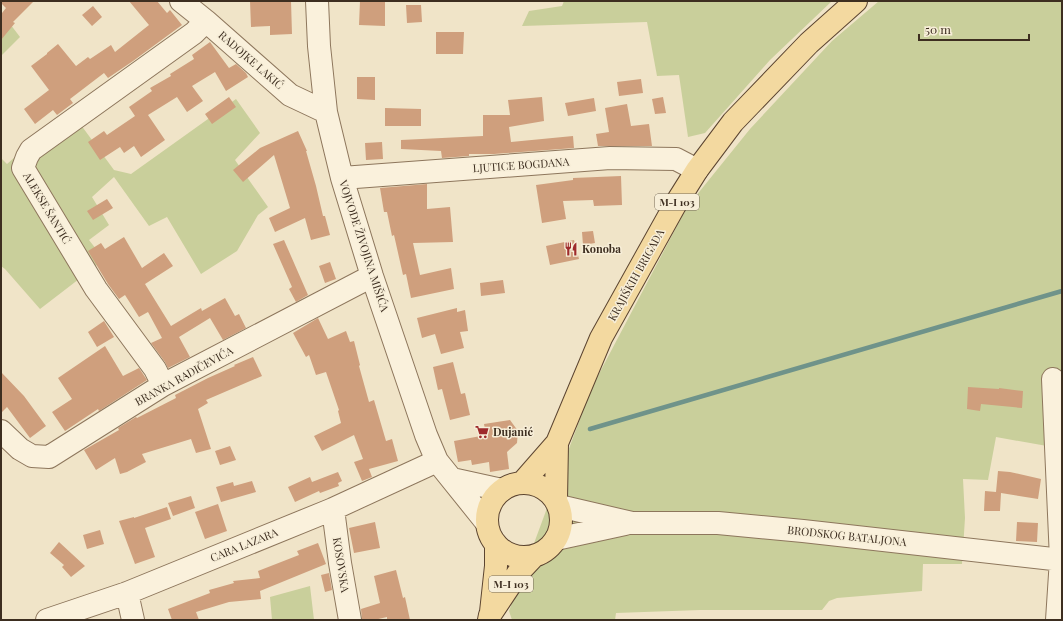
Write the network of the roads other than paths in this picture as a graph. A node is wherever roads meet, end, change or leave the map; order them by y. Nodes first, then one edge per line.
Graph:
1 (181, 1) edge
2 (318, 1) edge
3 (856, 1) edge
4 (206, 21) junction
5 (326, 112) junction
6 (697, 170) junction
7 (342, 178) junction
8 (372, 276) junction
9 (1053, 378) dead end
10 (163, 385) junction
11 (1, 431) edge
12 (557, 443) junction
13 (437, 461) junction
14 (452, 480) junction
15 (512, 486) junction
16 (557, 503) junction
17 (333, 509) junction
18 (486, 522) junction
19 (632, 523) junction
20 (556, 540) junction
21 (496, 545) junction
22 (534, 556) junction
23 (1061, 559) edge
24 (127, 593) junction
25 (489, 618) edge
26 (47, 620) edge
27 (133, 620) edge
28 (350, 620) edge
29 (1057, 620) edge

1 - 4 street, RADOJKE LAKIĆ
2 - 5 street, VOJVODE ŽIVOJINA MIŠIĆA
3 - 6 main road, KRAJIŠKIH BRIGADA / M-I 103
4 - 5 street, RADOJKE LAKIĆ
4 - 10 street, ALEKSE ŠANTIĆ
5 - 7 street, VOJVODE ŽIVOJINA MIŠIĆA
6 - 7 street, LJUTICE BOGDANA
6 - 12 main road, KRAJIŠKIH BRIGADA / M-I 103
7 - 8 street, VOJVODE ŽIVOJINA MIŠIĆA
8 - 10 street, BRANKA RADIČEVIĆA
8 - 13 street, VOJVODE ŽIVOJINA MIŠIĆA
9 - 23 street
10 - 11 street, BRANKA RADIČEVIĆA
12 - 15 main road, KRAJIŠKIH BRIGADA / M-I 103
12 - 16 main road, KRAJIŠKIH BRIGADA / M-I 103
13 - 14 street, VOJVODE ŽIVOJINA MIŠIĆA
13 - 17 street, CARA LAZARA
14 - 15 street
14 - 18 street, VOJVODE ŽIVOJINA MIŠIĆA
15 - 16 main road
15 - 18 main road, M-I 103
16 - 19 street, BRODSKOG BATALJONA
16 - 20 main road, M-I 103
17 - 24 street, CARA LAZARA
17 - 28 street, KOSOVSKA
18 - 21 main road, M-I 103
19 - 20 street, BRODSKOG BATALJONA
19 - 23 street, BRODSKOG BATALJONA
20 - 22 main road, M-I 103
21 - 22 main road
21 - 25 main road, M-I 103
22 - 25 main road, M-I 103
23 - 29 street
24 - 26 street, CARA LAZARA
24 - 27 street

